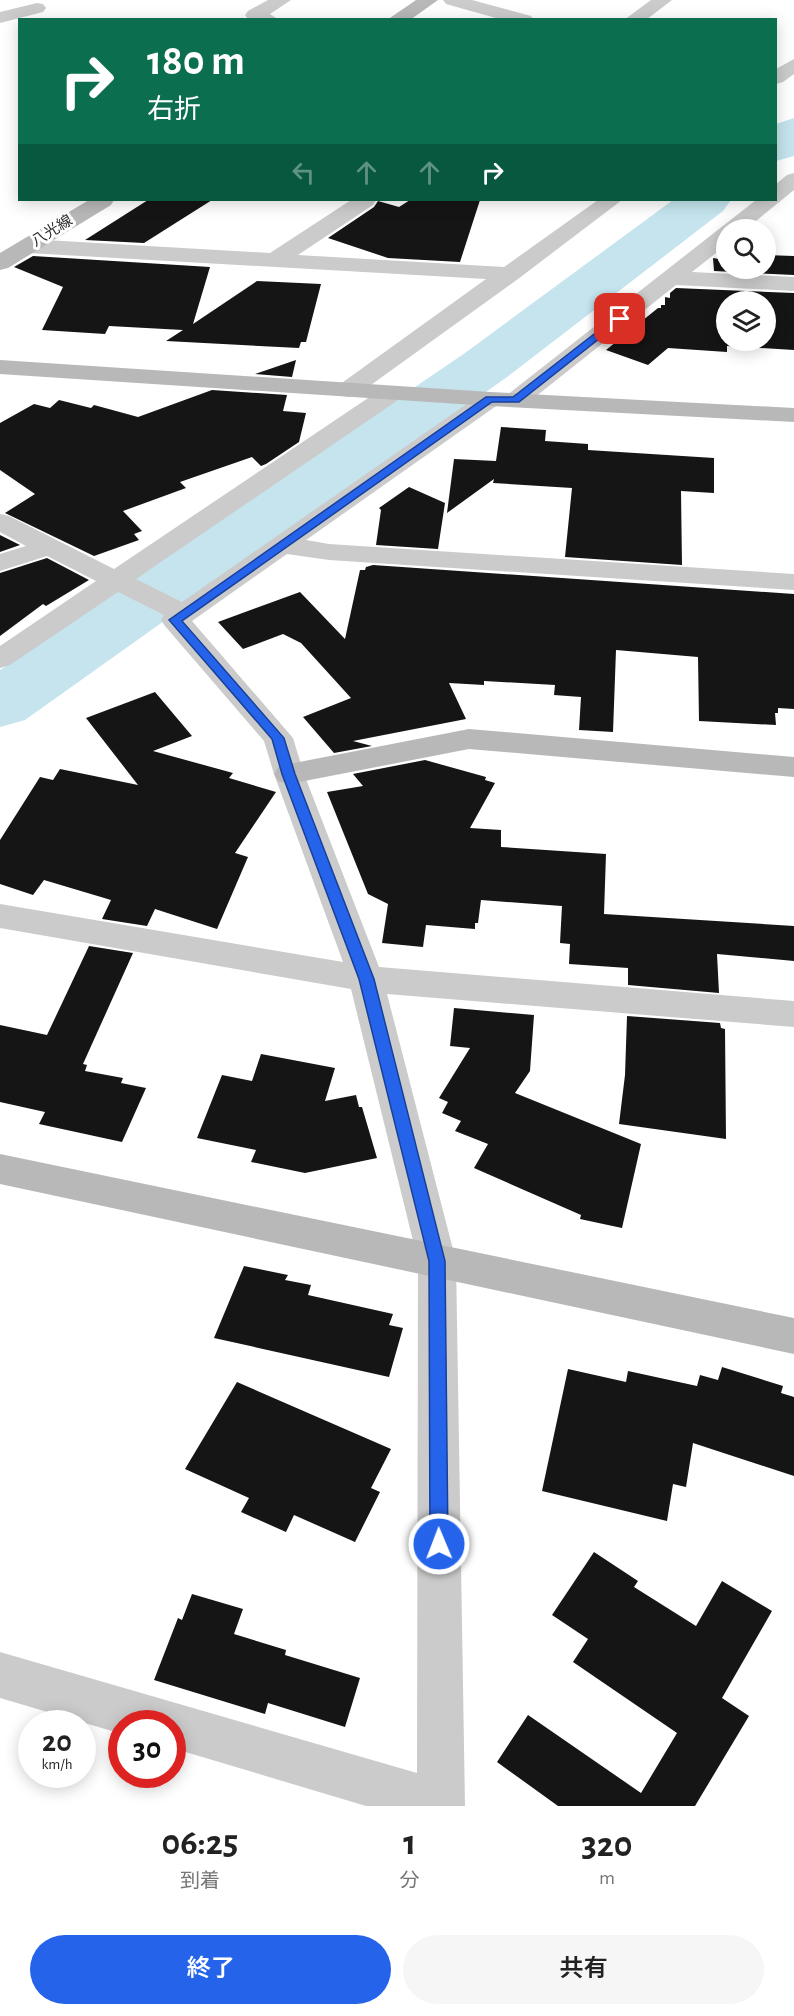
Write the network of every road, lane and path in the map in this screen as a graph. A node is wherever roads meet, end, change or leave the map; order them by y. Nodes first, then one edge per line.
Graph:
1 (23, 0) edge
2 (282, 0) edge
3 (429, 0) edge
4 (452, 0) edge
5 (663, 0) edge
6 (0, 18) edge
7 (264, 18) edge
8 (399, 18) edge
9 (518, 18) edge
10 (636, 18) edge
11 (794, 65) edge
12 (777, 77) edge
13 (102, 201) edge
14 (364, 201) edge
15 (610, 201) edge
16 (770, 201) edge
17 (746, 219) edge
18 (716, 242) edge
19 (28, 246) junction
20 (277, 259) junction
21 (0, 263) edge
22 (510, 274) junction
23 (671, 278) junction
24 (794, 284) edge
25 (0, 367) edge
26 (348, 390) junction
27 (392, 393) junction
28 (503, 400) junction
29 (794, 415) edge
30 (0, 522) edge
31 (282, 545) junction
32 (49, 547) junction
33 (0, 563) edge
34 (794, 582) edge
35 (123, 583) junction
36 (176, 610) junction
37 (0, 659) edge
38 (794, 767) edge
39 (289, 774) junction
40 (0, 916) edge
41 (366, 979) junction
42 (794, 1014) edge
43 (0, 1169) edge
44 (437, 1261) junction
45 (794, 1336) edge
46 (0, 1675) edge
47 (119, 1710) edge
48 (186, 1729) edge
49 (440, 1805) edge

1 - 6 street
2 - 7 street
3 - 8 street
4 - 9 street
5 - 10 street
11 - 12 street
13 - 19 street, 八光線
14 - 20 street
15 - 22 street
16 - 17 street
18 - 23 street
19 - 20 street
19 - 21 street, 八光線
20 - 22 street
22 - 26 street
23 - 24 street
23 - 28 street
25 - 26 street
26 - 27 street
27 - 28 street
27 - 35 street
28 - 29 street
28 - 31 street
30 - 32 street
31 - 34 street
31 - 36 street
32 - 33 street
32 - 35 street
35 - 36 street
35 - 37 street
36 - 39 street
38 - 39 street
39 - 41 street
40 - 41 street
41 - 42 street
41 - 44 street
43 - 44 street
44 - 45 street
44 - 49 street
46 - 47 street
48 - 49 street

